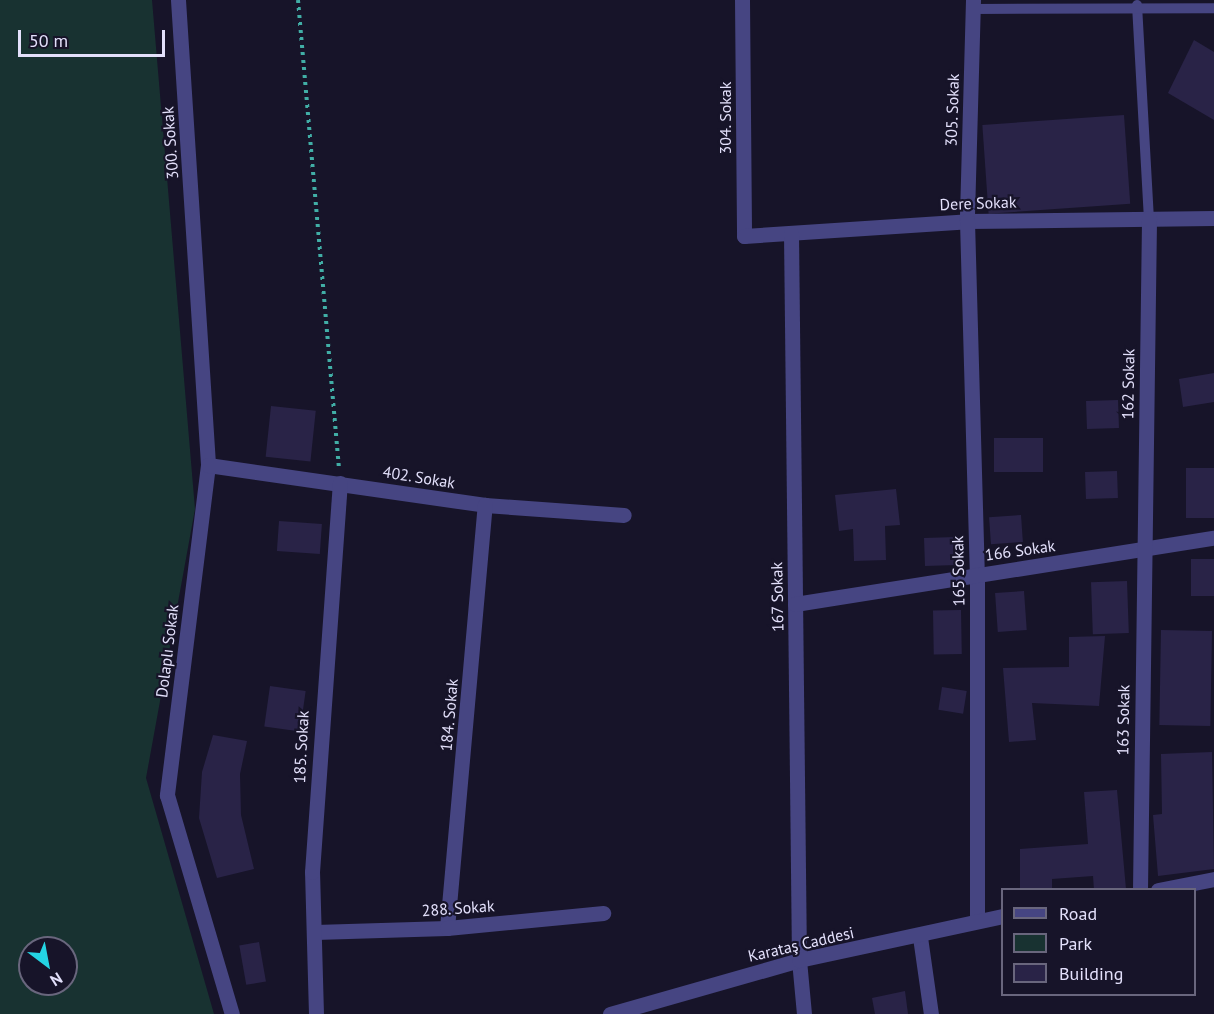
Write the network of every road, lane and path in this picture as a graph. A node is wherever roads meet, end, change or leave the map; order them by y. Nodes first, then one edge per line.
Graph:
1 (178, 0) edge
2 (298, 0) edge
3 (742, 0) edge
4 (973, 4) edge
5 (1137, 5) junction
6 (1214, 8) edge
7 (1149, 218) junction
8 (1214, 218) edge
9 (968, 220) junction
10 (791, 233) junction
11 (744, 236) joint
12 (197, 283) joint
13 (208, 465) junction
14 (340, 483) junction
15 (485, 505) junction
16 (624, 515) dead end
17 (1214, 538) edge
18 (1143, 551) junction
19 (976, 574) junction
20 (795, 603) junction
21 (1214, 879) edge
22 (1140, 888) edge
23 (1168, 888) edge
24 (603, 913) dead end
25 (1001, 916) edge
26 (977, 921) junction
27 (447, 928) junction
28 (315, 932) junction
29 (920, 937) junction
30 (799, 960) junction
31 (232, 1014) edge
32 (316, 1014) edge
33 (609, 1014) edge
34 (804, 1014) edge
35 (931, 1014) edge

1 - 12 street, 300. Sokak
2 - 14 path
3 - 11 street, 304. Sokak
4 - 5 lane
4 - 9 street, 305. Sokak
5 - 6 lane
5 - 7 lane
7 - 8 street, Dere Sokak
7 - 9 street, Dere Sokak
7 - 18 street, 162 Sokak
9 - 10 street, Dere Sokak
9 - 19 street, 165 Sokak
10 - 11 street, Dere Sokak
10 - 20 street, 167 Sokak
12 - 13 street, Dolaplı Sokak
13 - 14 street, 402. Sokak
13 - 31 street, Dolaplı Sokak
14 - 15 street, 402. Sokak
14 - 28 street, 185. Sokak
15 - 16 street, 402. Sokak
15 - 27 street, 184. Sokak
17 - 18 street, 166 Sokak
18 - 19 street, 166 Sokak
18 - 22 street, 163 Sokak
19 - 20 street, 166 Sokak
19 - 26 street, 165 Sokak
20 - 30 street, 167 Sokak
21 - 23 street
24 - 27 street, 288. Sokak
25 - 26 street, Karataş Caddesi
26 - 29 street, Karataş Caddesi
27 - 28 street, 288. Sokak
28 - 32 street, 185. Sokak
29 - 30 street, Karataş Caddesi
29 - 35 street
30 - 33 street, Karataş Caddesi
30 - 34 street, 167 Sokak

